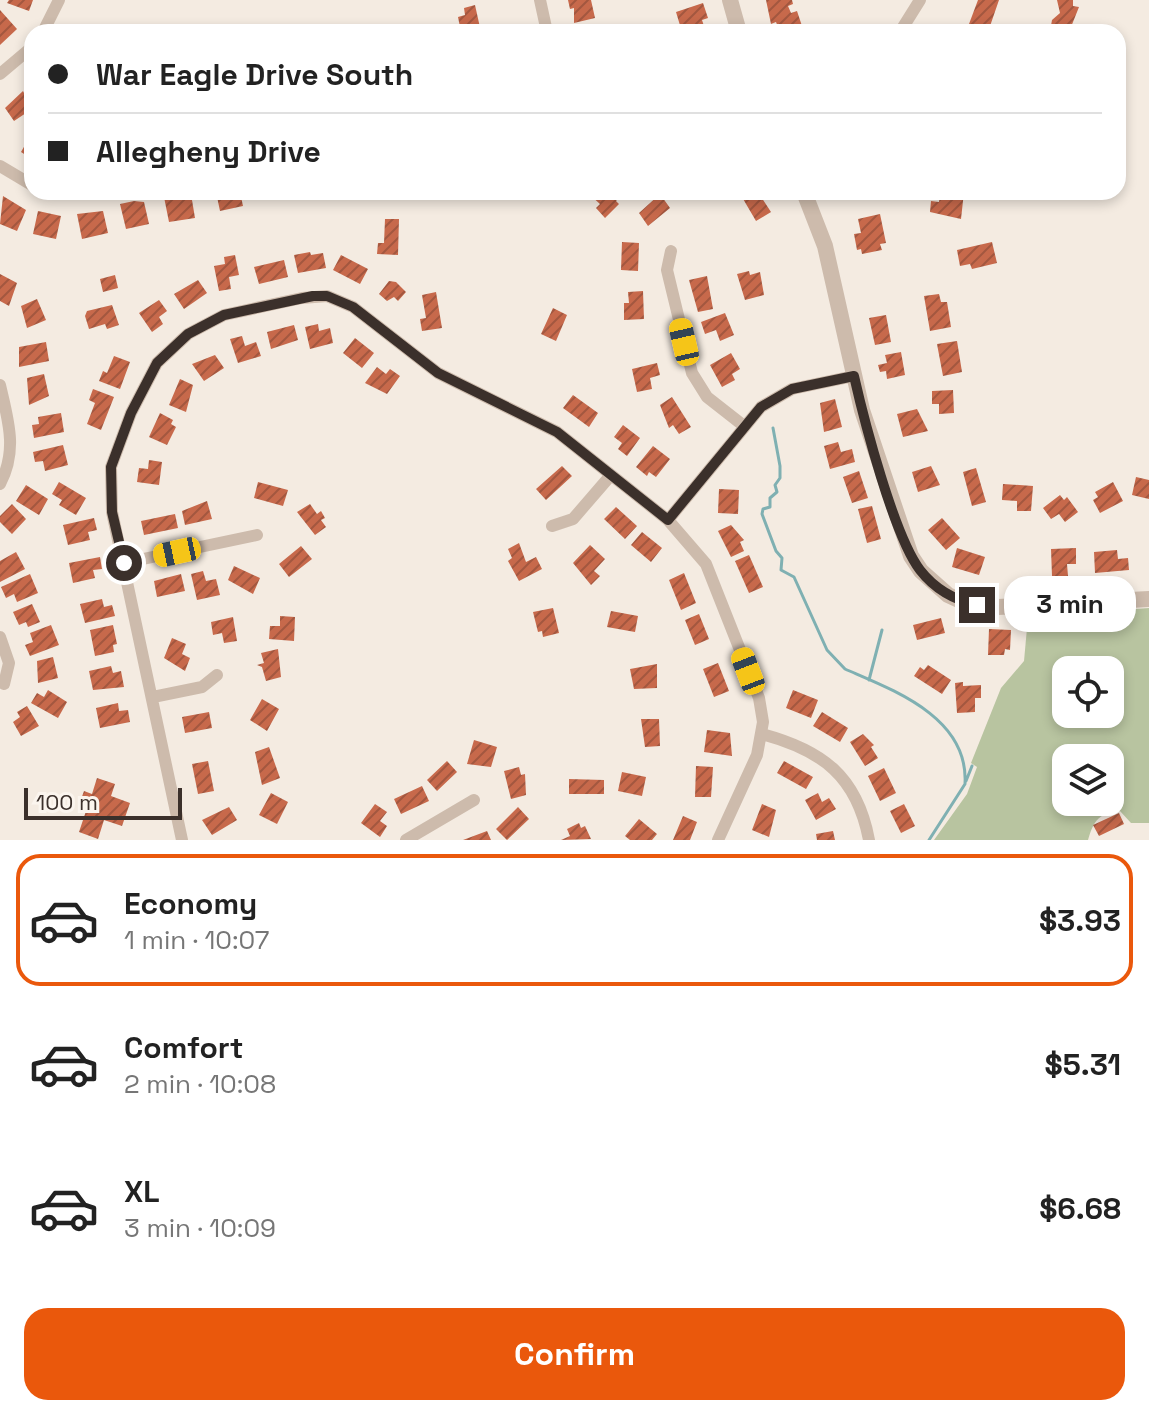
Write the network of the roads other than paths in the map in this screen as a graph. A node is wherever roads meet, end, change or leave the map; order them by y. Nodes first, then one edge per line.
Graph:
1 (59, 0) edge
2 (540, 0) edge
3 (730, 0) edge
4 (920, 0) edge
5 (47, 24) edge
6 (545, 24) edge
7 (737, 24) edge
8 (905, 24) edge
9 (24, 54) edge
10 (0, 74) edge
11 (0, 166) edge
12 (24, 180) edge
13 (807, 200) edge
14 (671, 251) dead end
15 (854, 376) junction
16 (0, 385) edge
17 (744, 426) junction
18 (611, 475) junction
19 (0, 484) edge
20 (668, 520) junction
21 (552, 526) dead end
22 (257, 535) dead end
23 (124, 563) junction
24 (1149, 599) edge
25 (0, 637) edge
26 (217, 675) dead end
27 (4, 684) dead end
28 (153, 697) junction
29 (762, 734) junction
30 (474, 800) dead end
31 (182, 840) edge
32 (406, 840) edge
33 (718, 840) edge
34 (869, 840) edge

1 - 5 street
2 - 6 street
3 - 7 street
4 - 8 street
9 - 10 street
11 - 12 street
13 - 15 street
14 - 17 street
15 - 17 street
15 - 24 street
16 - 19 street
17 - 20 street
18 - 20 street
18 - 21 street
18 - 23 street
20 - 29 street
22 - 23 street
23 - 28 street
25 - 27 street
26 - 28 street
28 - 31 street
29 - 33 street
29 - 34 street
30 - 32 street

